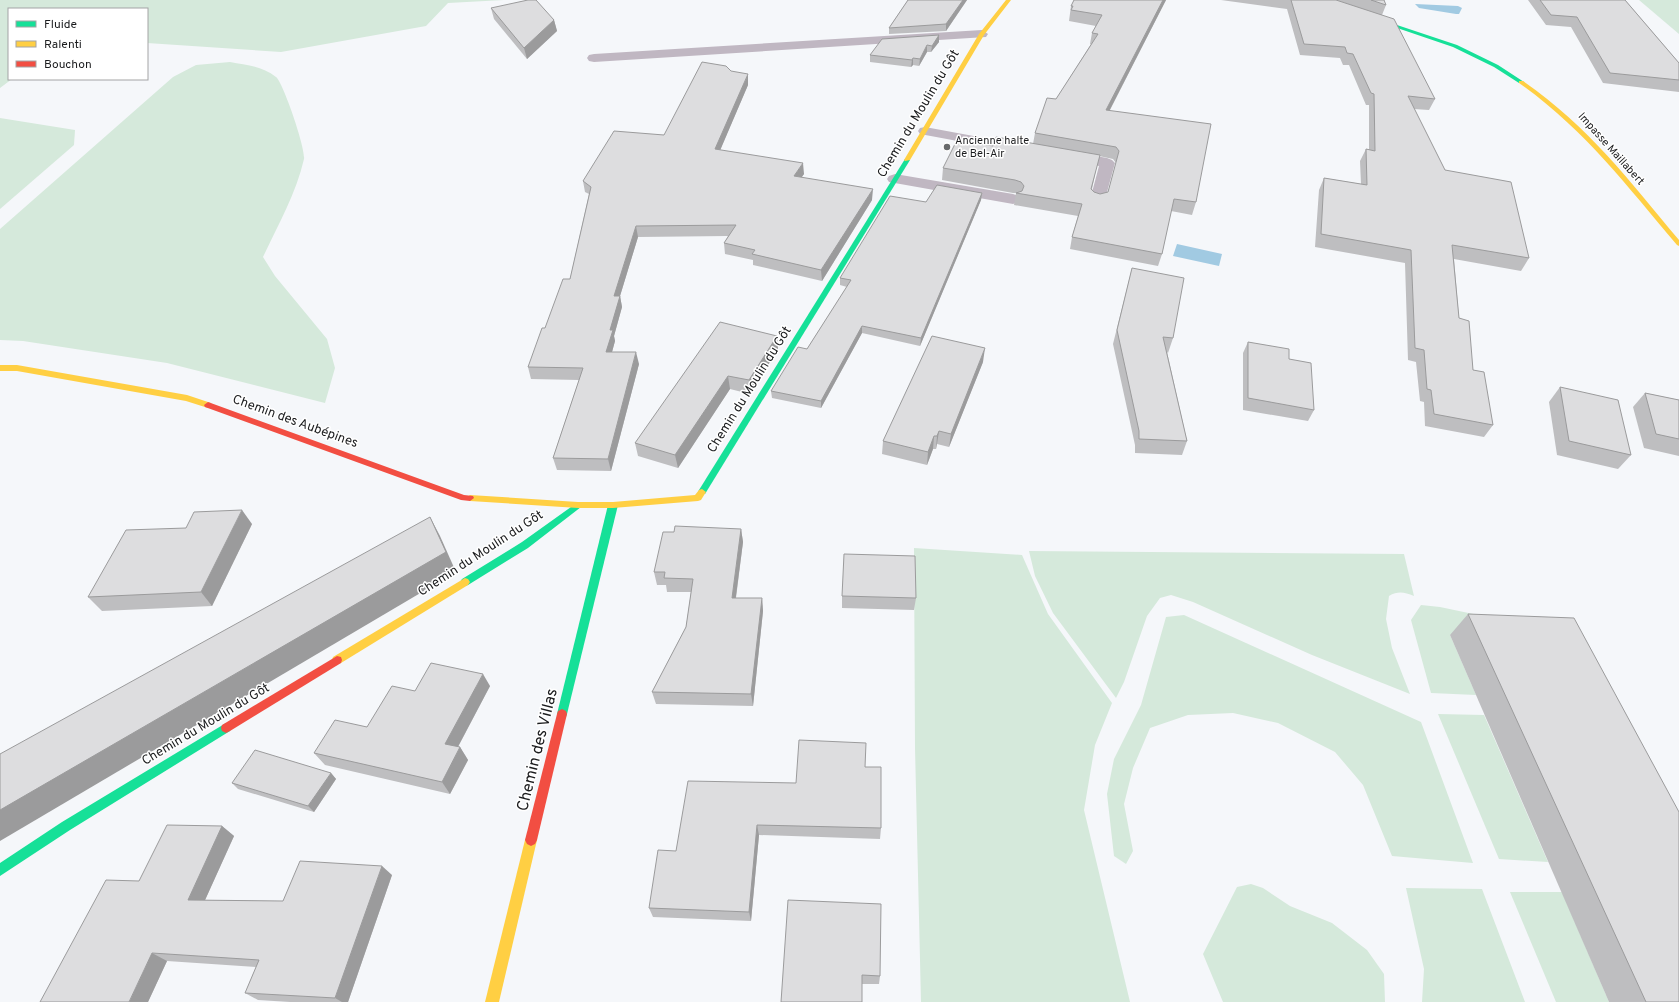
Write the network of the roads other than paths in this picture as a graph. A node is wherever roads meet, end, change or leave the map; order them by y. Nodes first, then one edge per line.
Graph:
1 (1009, 0) edge
2 (1317, 0) edge
3 (982, 34) junction
4 (594, 58) dead end
5 (924, 132) junction
6 (1038, 151) edge
7 (1054, 154) edge
8 (895, 179) junction
9 (1013, 199) edge
10 (1098, 200) edge
11 (1679, 244) edge
12 (0, 368) edge
13 (578, 505) junction
14 (613, 505) junction
15 (0, 870) edge
16 (492, 1002) edge

1 - 3 street, Chemin du Moulin du Gôt
2 - 11 street, Impasse Maillabert
3 - 4 lane
3 - 5 street, Chemin du Moulin du Gôt
5 - 6 lane
5 - 8 street, Chemin du Moulin du Gôt
7 - 10 lane
8 - 9 lane
8 - 14 street, Chemin du Moulin du Gôt
12 - 13 street, Chemin des Aubépines
13 - 14 street, Chemin du Moulin du Gôt
13 - 15 street, Chemin du Moulin du Gôt
14 - 16 street, Chemin des Villas

